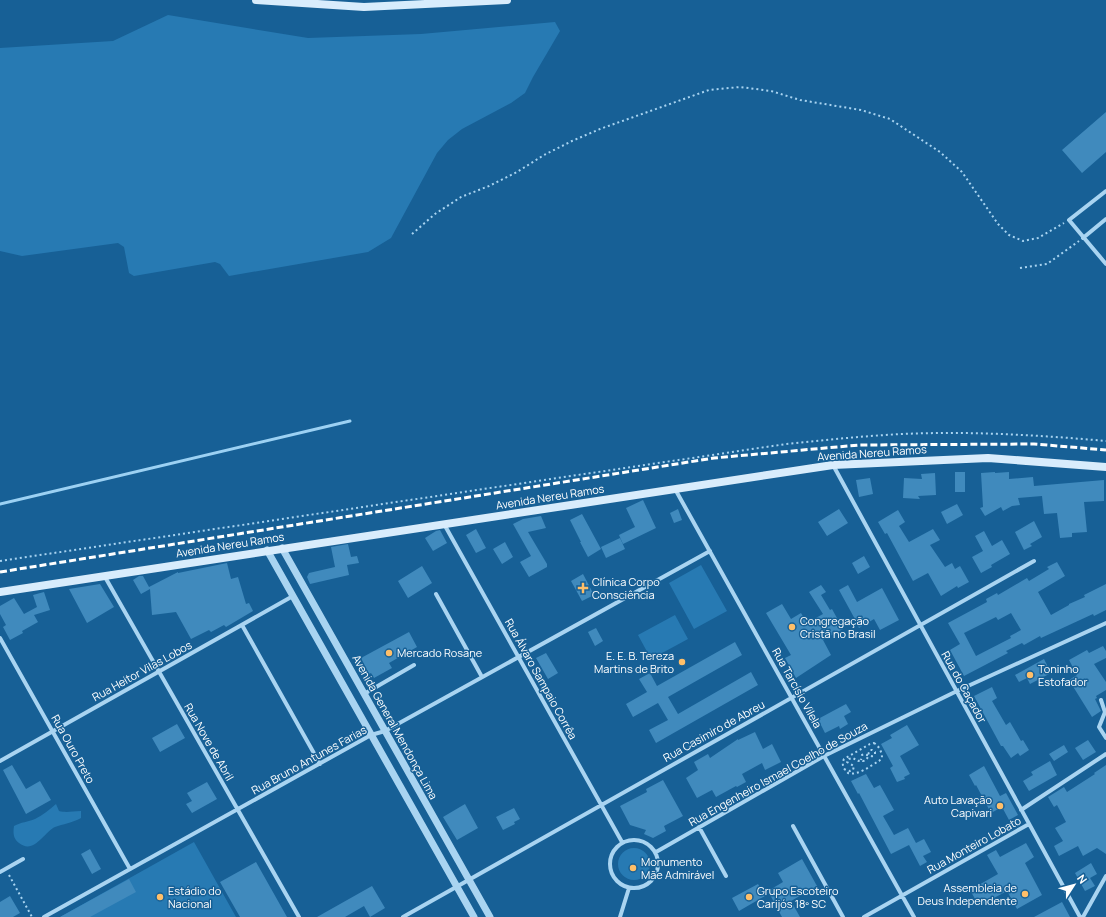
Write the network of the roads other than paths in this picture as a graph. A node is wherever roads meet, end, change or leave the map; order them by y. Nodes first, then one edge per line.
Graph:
1 (256, 0) edge
2 (507, 0) edge
3 (1106, 191) edge
4 (1106, 219) edge
5 (1083, 238) junction
6 (1106, 264) edge
7 (833, 465) junction
8 (1106, 467) edge
9 (675, 489) junction
10 (444, 524) junction
11 (282, 548) junction
12 (268, 550) junction
13 (710, 551) junction
14 (1034, 561) dead end
15 (104, 576) junction
16 (0, 592) edge
17 (436, 594) dead end
18 (293, 596) junction
19 (1106, 623) edge
20 (242, 625) junction
21 (920, 625) junction
22 (0, 638) edge
23 (518, 657) junction
24 (414, 665) dead end
25 (159, 672) junction
26 (482, 677) junction
27 (956, 691) junction
28 (364, 694) junction
29 (792, 698) junction
30 (1101, 700) dead end
31 (385, 731) junction
32 (53, 732) junction
33 (371, 735) junction
34 (1106, 738) edge
35 (1106, 754) edge
36 (824, 756) junction
37 (0, 761) edge
38 (320, 764) junction
39 (601, 805) junction
40 (237, 809) junction
41 (1021, 810) junction
42 (1029, 824) junction
43 (793, 826) dead end
44 (699, 827) junction
45 (622, 842) junction
46 (656, 852) junction
47 (23, 859) dead end
48 (130, 869) junction
49 (0, 872) edge
50 (726, 876) dead end
51 (1106, 876) edge
52 (469, 880) junction
53 (457, 887) junction
54 (628, 888) junction
55 (902, 896) junction
56 (44, 917) edge
57 (299, 917) edge
58 (403, 917) edge
59 (474, 917) edge
60 (490, 917) edge
61 (620, 917) edge
62 (843, 917) edge
63 (864, 917) edge
64 (914, 917) edge
65 (1082, 917) edge

1 - 2 main road
3 - 5 street
4 - 5 street
5 - 6 street
7 - 8 main road, Avenida Nereu Ramos
7 - 9 main road, Avenida Nereu Ramos
7 - 21 street, Rua do Caçador
9 - 10 main road, Avenida Nereu Ramos
9 - 13 street, Rua Tarcísio Vilela
10 - 11 main road, Avenida Nereu Ramos
10 - 23 street, Rua Álvaro Sampaio Corrêa
11 - 12 main road, Avenida Nereu Ramos
11 - 28 street, Avenida General Mendonça Lima
12 - 15 main road, Avenida Nereu Ramos
12 - 18 street
13 - 23 street, Rua Bruno Antunes Farias
13 - 29 street, Rua Tarcísio Vilela
14 - 21 street, Rua Casimiro de Abreu
15 - 16 main road, Avenida Nereu Ramos
15 - 25 street, Rua Nove de Abril
17 - 26 street
18 - 20 street, Rua Heitor Vilas Lobos
18 - 33 street
19 - 27 street, Rua Engenheiro Ismael Coelho de Souza
20 - 25 street, Rua Heitor Vilas Lobos
20 - 38 street
21 - 27 street, Rua do Caçador
21 - 29 street, Rua Casimiro de Abreu
22 - 32 street, Rua Ouro Preto
23 - 26 street, Rua Bruno Antunes Farias
23 - 39 street, Rua Álvaro Sampaio Corrêa
24 - 28 street
25 - 32 street, Rua Heitor Vilas Lobos
25 - 40 street, Rua Nove de Abril
26 - 31 street, Rua Bruno Antunes Farias
27 - 36 street, Rua Engenheiro Ismael Coelho de Souza
27 - 41 street, Rua do Caçador
28 - 31 street, Avenida General Mendonça Lima
29 - 36 street, Rua Tarcísio Vilela
29 - 39 street, Rua Casimiro de Abreu
30 - 34 street
31 - 33 street, Rua Bruno Antunes Farias
31 - 52 street, Avenida General Mendonça Lima
32 - 37 street, Rua Heitor Vilas Lobos
32 - 48 street, Rua Ouro Preto
33 - 38 street, Rua Bruno Antunes Farias
33 - 53 street
35 - 41 street
36 - 44 street, Rua Engenheiro Ismael Coelho de Souza
36 - 55 street, Rua Tarcísio Vilela
38 - 40 street, Rua Bruno Antunes Farias
39 - 45 street, Rua Álvaro Sampaio Corrêa
39 - 52 street, Rua Casimiro de Abreu
40 - 48 street, Rua Bruno Antunes Farias
40 - 57 street, Rua Nove de Abril
41 - 42 street, Rua do Caçador
42 - 55 street, Rua Monteiro Lobato
42 - 65 street, Rua do Caçador
43 - 62 street
44 - 46 street, Rua Engenheiro Ismael Coelho de Souza
44 - 50 street
45 - 46 street
45 - 54 street
46 - 54 street
47 - 49 street
48 - 56 street, Rua Bruno Antunes Farias
51 - 65 street
52 - 53 street, Rua Casimiro de Abreu
52 - 60 street, Avenida General Mendonça Lima
53 - 58 street, Rua Casimiro de Abreu
53 - 59 street
54 - 61 street
55 - 63 street, Rua Monteiro Lobato
55 - 64 street, Rua Tarcísio Vilela

